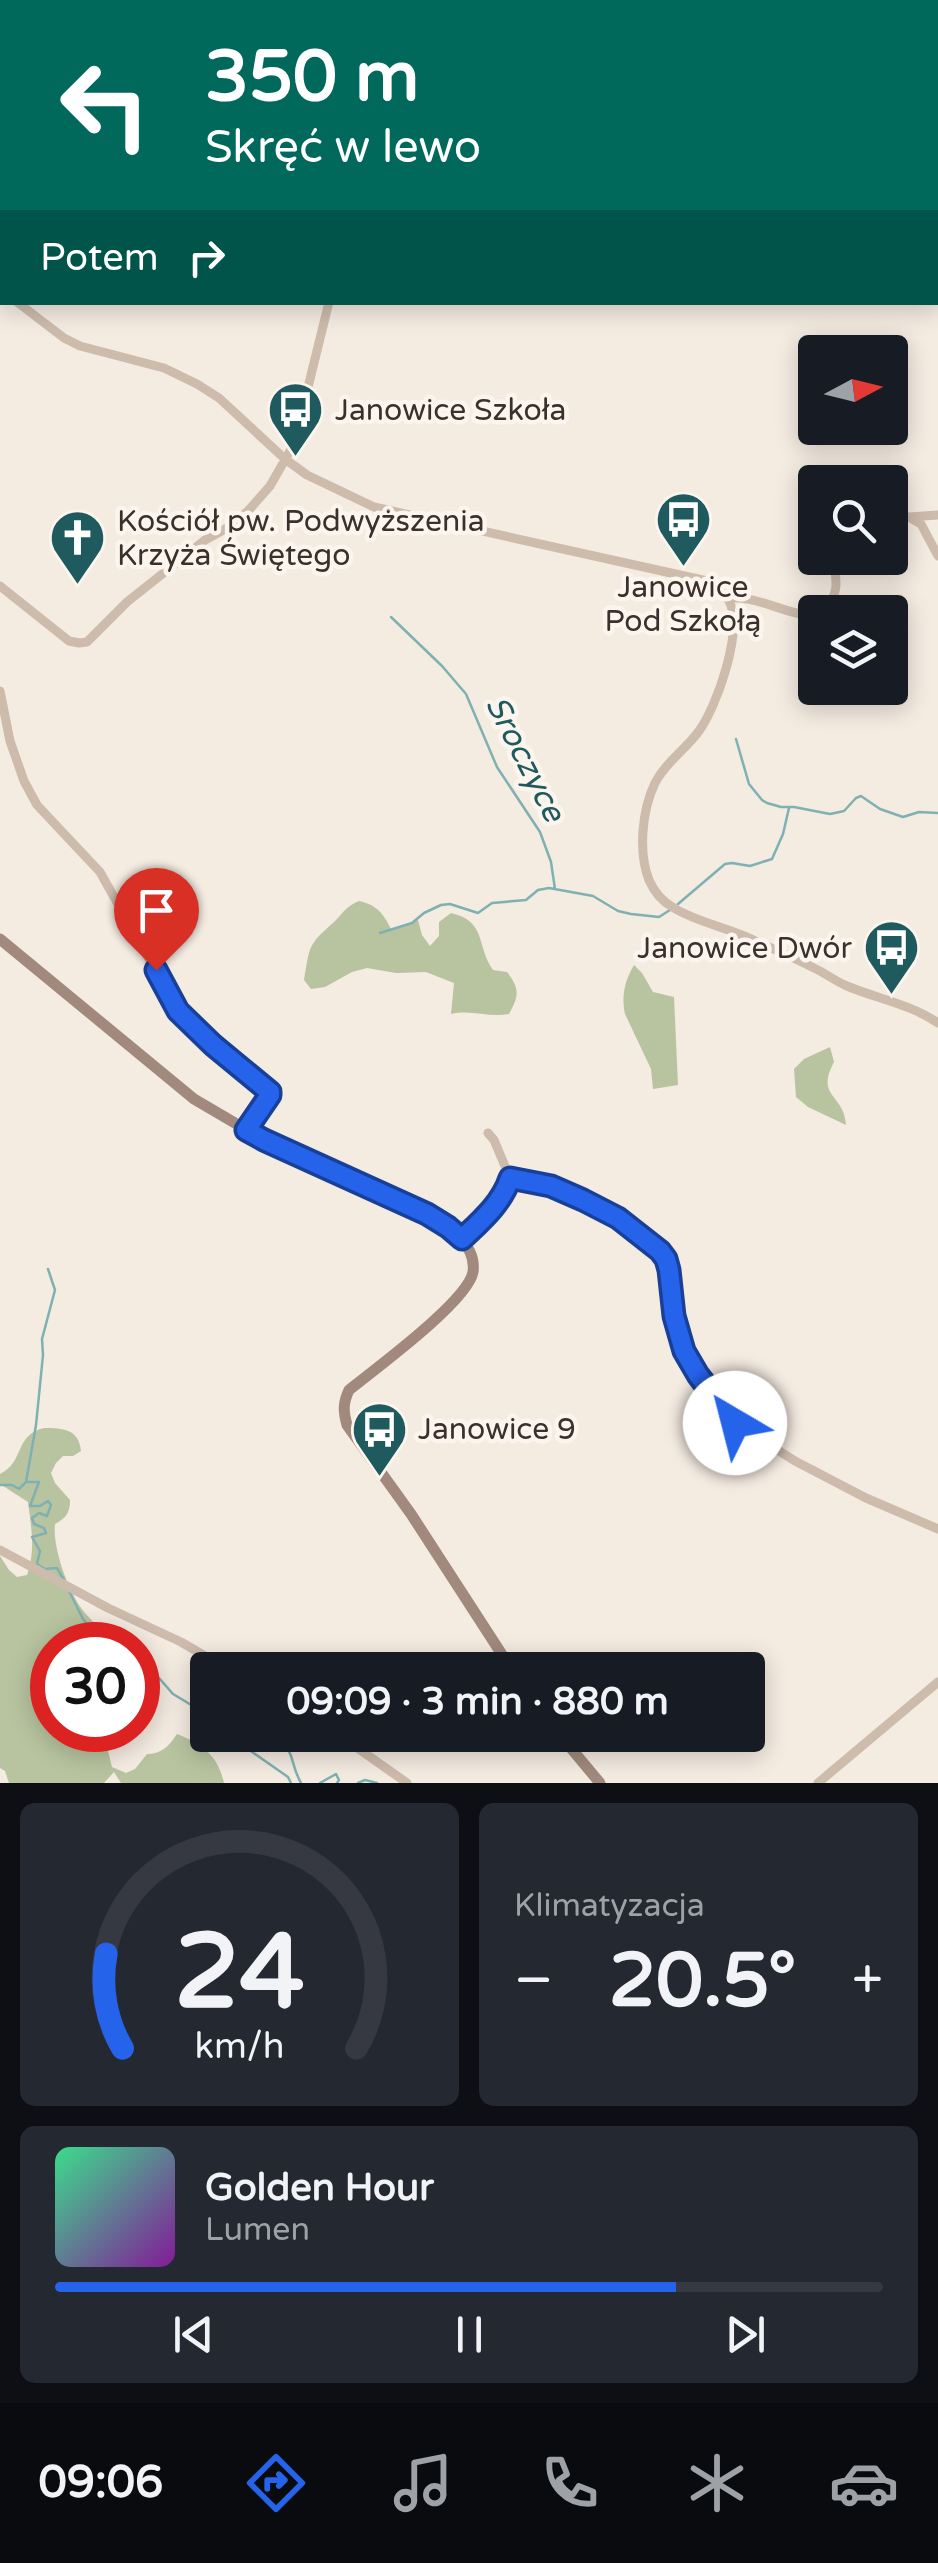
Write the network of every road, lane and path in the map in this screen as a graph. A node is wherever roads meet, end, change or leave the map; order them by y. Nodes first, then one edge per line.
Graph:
1 (21, 305) edge
2 (328, 305) edge
3 (286, 459) junction
4 (938, 515) edge
5 (909, 516) joint
6 (938, 556) edge
7 (0, 586) edge
8 (728, 598) junction
9 (798, 613) edge
10 (0, 691) edge
11 (0, 939) edge
12 (938, 1023) edge
13 (246, 1130) junction
14 (488, 1133) dead end
15 (510, 1178) junction
16 (462, 1239) junction
17 (938, 1529) edge
18 (0, 1550) edge
19 (198, 1652) edge
20 (500, 1652) edge
21 (938, 1682) edge
22 (363, 1752) edge
23 (574, 1752) edge
24 (407, 1783) edge
25 (600, 1783) edge
26 (818, 1783) edge

1 - 3 street
2 - 3 street
3 - 7 street
3 - 8 street
4 - 5 street
5 - 6 street
8 - 9 street
8 - 12 street
10 - 13 street
11 - 13 street
13 - 16 street
14 - 15 street
15 - 16 street
15 - 17 street
16 - 20 street
18 - 19 street
21 - 26 street
22 - 24 street
23 - 25 street

